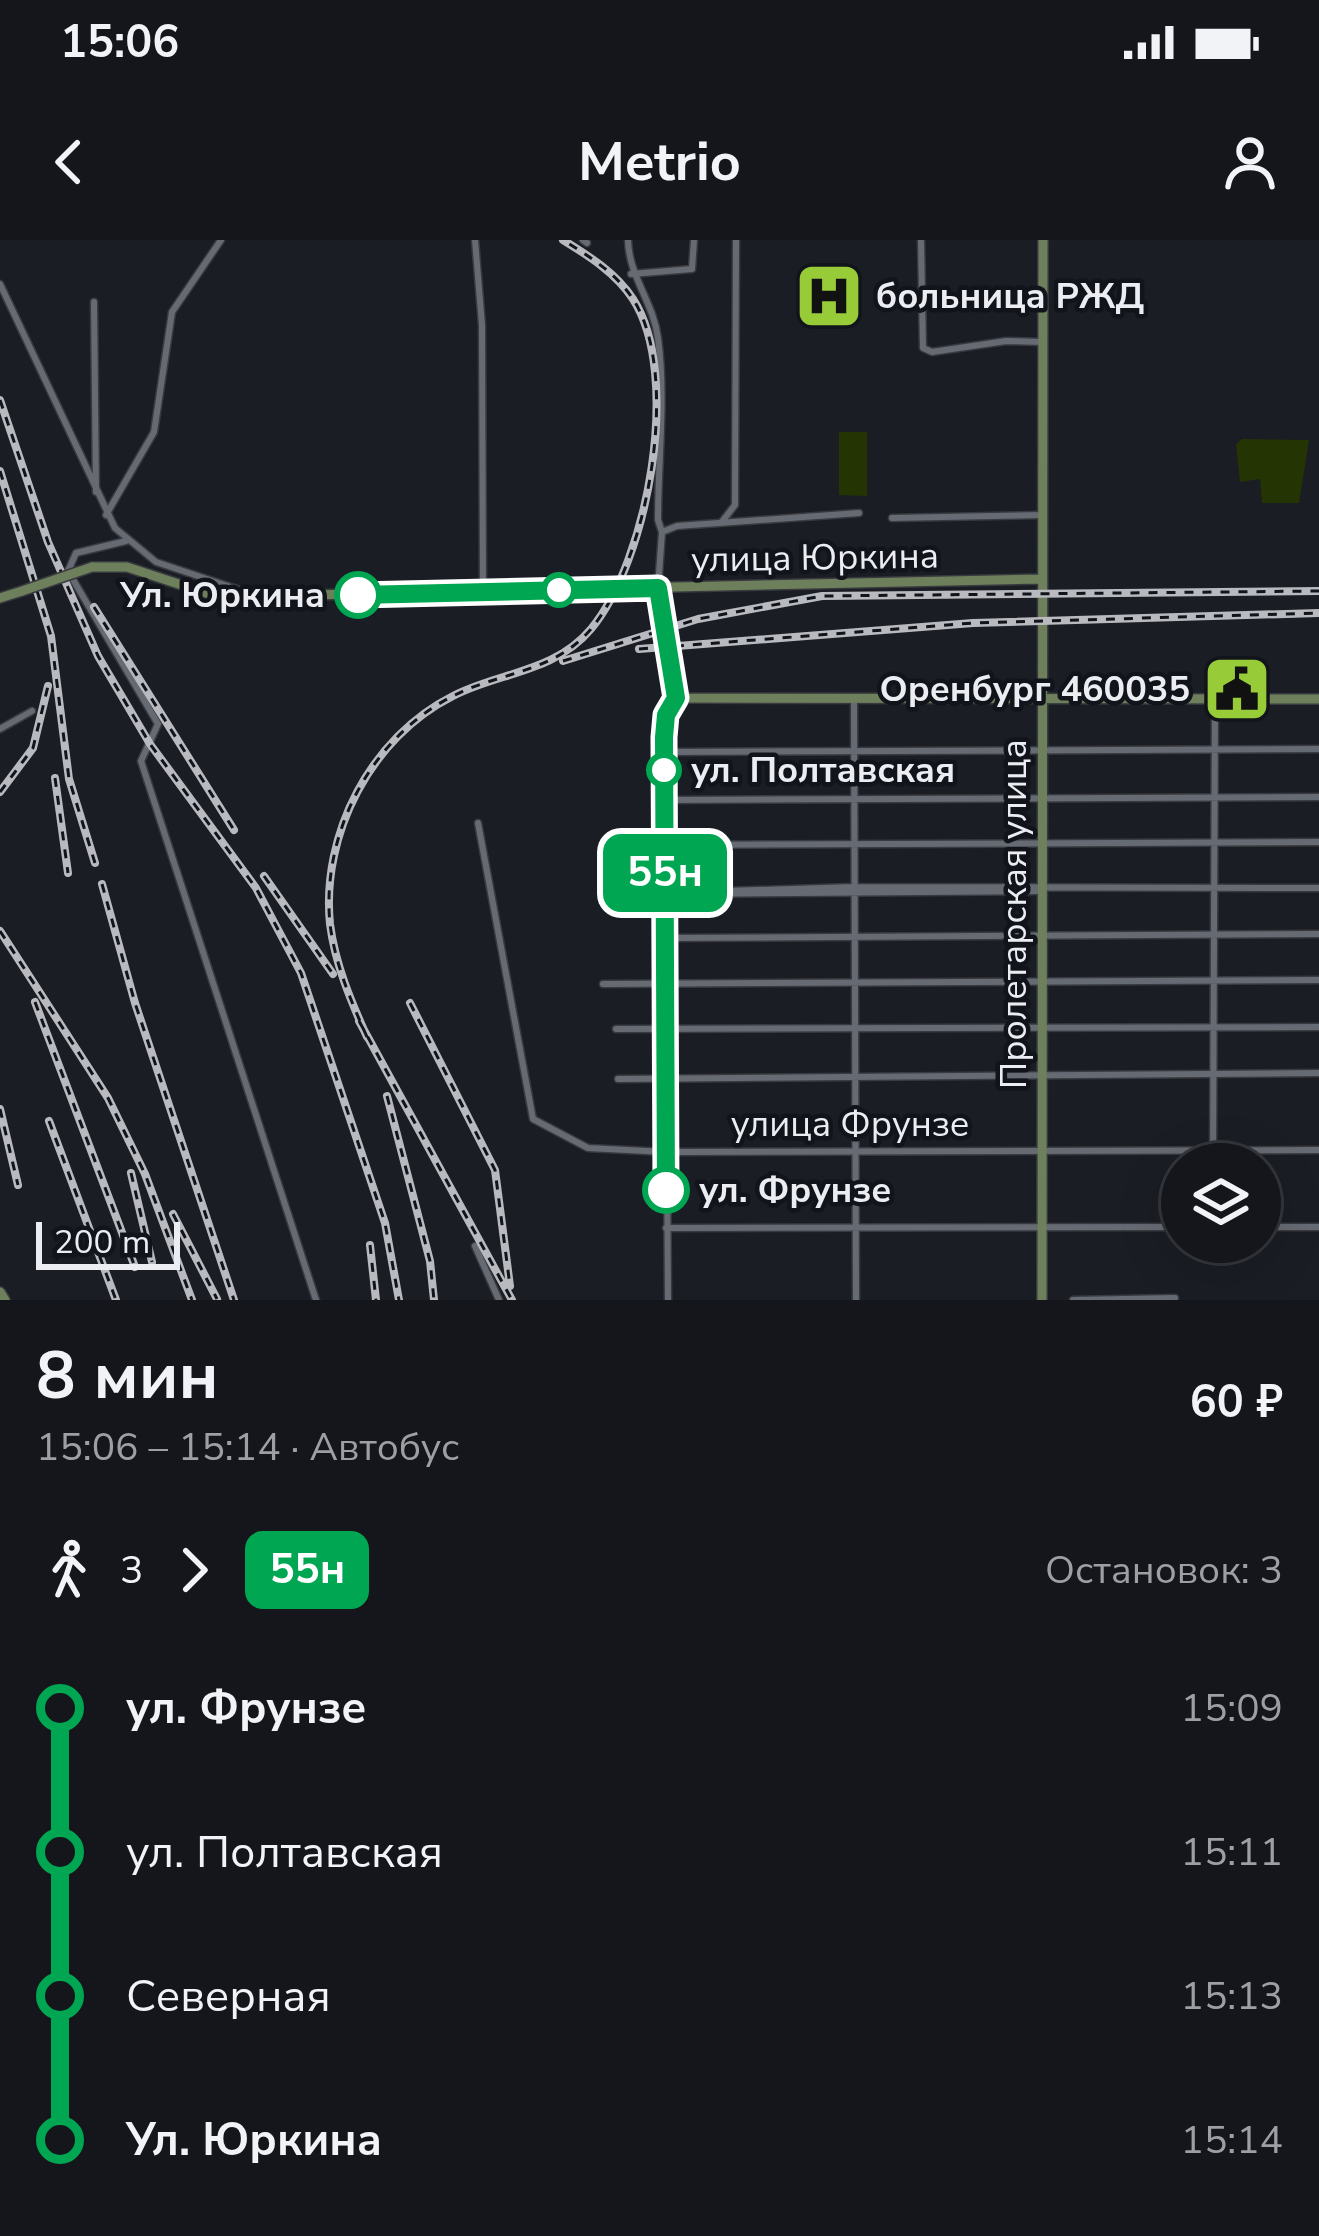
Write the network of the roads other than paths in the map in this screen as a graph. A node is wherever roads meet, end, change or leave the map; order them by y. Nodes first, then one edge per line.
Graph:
1 (221, 240) edge
2 (475, 240) edge
3 (628, 240) edge
4 (694, 240) edge
5 (736, 240) edge
6 (921, 240) edge
7 (1043, 240) edge
8 (631, 274) junction
9 (0, 284) edge
10 (94, 302) dead end
11 (1043, 342) junction
12 (96, 496) junction
13 (860, 513) dead end
14 (106, 515) junction
15 (1042, 515) junction
16 (892, 518) dead end
17 (721, 523) junction
18 (662, 532) junction
19 (126, 541) junction
20 (208, 580) junction
21 (1041, 580) junction
22 (658, 588) junction
23 (482, 592) junction
24 (202, 594) junction
25 (261, 596) junction
26 (0, 598) edge
27 (676, 698) junction
28 (1319, 699) edge
29 (854, 700) junction
30 (1040, 700) junction
31 (1215, 700) junction
32 (32, 711) dead end
33 (0, 729) edge
34 (1039, 749) junction
35 (1214, 749) junction
36 (1319, 749) edge
37 (854, 750) junction
38 (664, 752) junction
39 (1214, 796) junction
40 (1040, 797) junction
41 (1319, 797) edge
42 (853, 798) junction
43 (664, 800) junction
44 (478, 823) dead end
45 (1319, 842) edge
46 (853, 843) junction
47 (1040, 843) junction
48 (1213, 843) junction
49 (664, 845) junction
50 (1319, 888) edge
51 (1213, 889) junction
52 (853, 890) junction
53 (1041, 890) junction
54 (665, 893) junction
55 (1319, 934) edge
56 (1213, 935) junction
57 (854, 936) junction
58 (1041, 937) junction
59 (664, 938) junction
60 (1214, 980) junction
61 (1319, 980) edge
62 (854, 982) junction
63 (1041, 982) junction
64 (603, 984) dead end
65 (664, 984) junction
66 (855, 1027) junction
67 (1319, 1027) edge
68 (1041, 1028) junction
69 (1214, 1028) junction
70 (616, 1029) dead end
71 (665, 1029) junction
72 (1319, 1073) edge
73 (1214, 1074) junction
74 (1042, 1076) junction
75 (666, 1077) junction
76 (855, 1077) junction
77 (618, 1078) dead end
78 (1213, 1143) edge
79 (854, 1150) junction
80 (1042, 1150) junction
81 (1161, 1150) edge
82 (1281, 1150) edge
83 (1319, 1150) edge
84 (666, 1152) junction
85 (1042, 1227) junction
86 (1161, 1227) edge
87 (1281, 1227) edge
88 (666, 1228) junction
89 (856, 1228) junction
90 (1319, 1228) edge
91 (475, 1246) dead end
92 (0, 1292) edge
93 (1175, 1298) edge
94 (5, 1300) edge
95 (316, 1300) edge
96 (500, 1300) edge
97 (668, 1300) edge
98 (856, 1300) edge
99 (1042, 1300) edge
100 (1073, 1300) edge

1 - 14 street
2 - 23 street
3 - 8 street
4 - 8 street
5 - 17 street
6 - 11 street
7 - 11 main road, Пролетарская улица
8 - 18 street
9 - 12 street
10 - 12 street
11 - 15 main road, Пролетарская улица
12 - 14 street
13 - 17 street
14 - 19 street
15 - 16 street
15 - 21 main road, Пролетарская улица
17 - 18 street
18 - 22 street
19 - 20 street
19 - 95 street
20 - 24 street
20 - 25 street
21 - 22 main road, улица Юркина
21 - 30 main road, Пролетарская улица
22 - 23 main road, улица Юркина
22 - 27 main road
23 - 25 main road, улица Юркина
24 - 25 main road, улица Юркина
24 - 26 main road, улица Юркина, bridge
27 - 29 main road
27 - 38 street
28 - 31 main road
29 - 30 main road
29 - 37 street
30 - 31 main road
30 - 34 main road, Пролетарская улица
31 - 35 street
32 - 33 street
34 - 35 street
34 - 37 street
34 - 40 main road, Пролетарская улица
35 - 36 street
35 - 39 street
37 - 38 street
37 - 42 street
38 - 43 street
39 - 40 street
39 - 41 street
39 - 48 street
40 - 42 street
40 - 47 main road, Пролетарская улица
42 - 43 street
42 - 46 street
43 - 49 street
44 - 84 street, улица Фрунзе
45 - 48 street
46 - 47 street
46 - 49 street
46 - 52 street
47 - 48 street
47 - 53 main road, Пролетарская улица
48 - 51 street
49 - 54 street
50 - 51 street
51 - 53 street
51 - 56 street
52 - 53 street
52 - 54 street
52 - 57 street
53 - 58 main road, Пролетарская улица
54 - 59 street
55 - 56 street
56 - 58 street
56 - 60 street
57 - 58 street
57 - 59 street
57 - 62 street
58 - 63 main road, Пролетарская улица
59 - 65 street
60 - 61 street
60 - 63 street
60 - 69 street
62 - 63 street
62 - 65 street
62 - 66 street
63 - 68 main road, Пролетарская улица
64 - 65 street
65 - 71 street
66 - 68 street
66 - 71 street
66 - 76 street
67 - 69 street
68 - 69 street
68 - 74 main road, Пролетарская улица
69 - 73 street
70 - 71 street
71 - 75 street
72 - 73 street
73 - 74 street
73 - 78 street
74 - 76 street
74 - 80 main road, Пролетарская улица
75 - 76 street
75 - 77 street
75 - 84 street
76 - 79 street
79 - 80 street, улица Фрунзе
79 - 84 street, улица Фрунзе
79 - 89 street
80 - 81 street, улица Фрунзе
80 - 85 main road, Пролетарская улица
82 - 83 street, улица Фрунзе
84 - 88 street
85 - 86 street
85 - 89 street
85 - 99 main road, Пролетарская улица
87 - 90 street
88 - 89 street
88 - 97 street
89 - 98 street
91 - 96 street
92 - 94 main road
93 - 100 street

